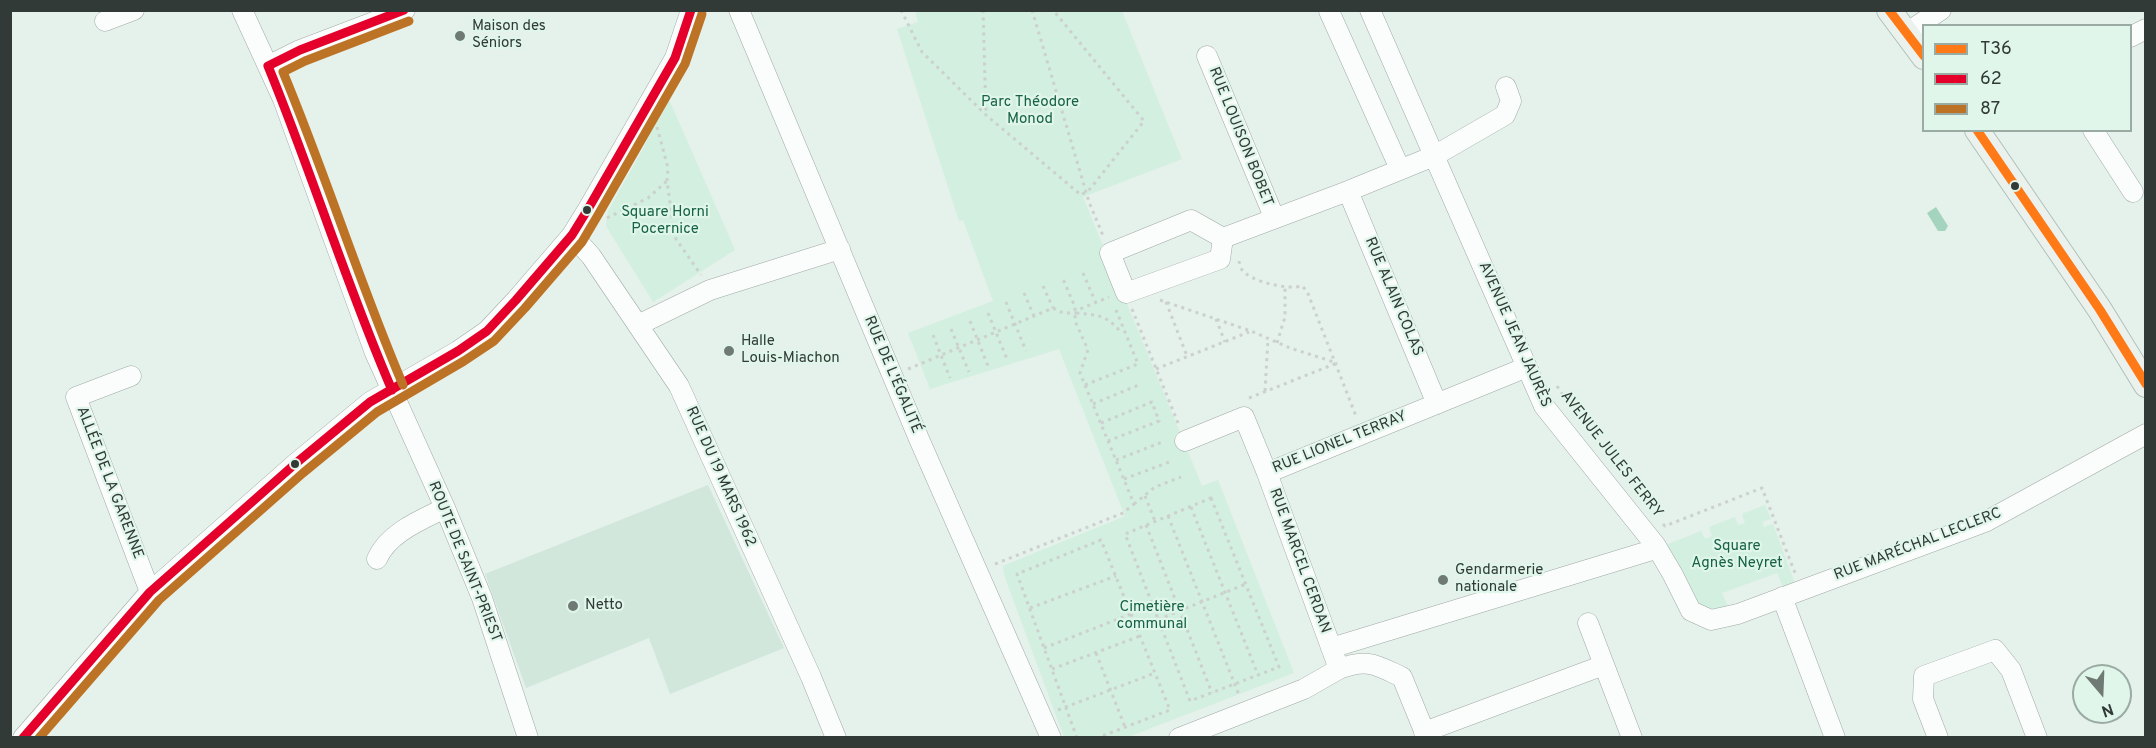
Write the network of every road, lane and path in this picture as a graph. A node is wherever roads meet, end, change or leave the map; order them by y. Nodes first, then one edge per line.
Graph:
1 (134, 10) edge
2 (242, 10) edge
3 (405, 10) edge
4 (691, 10) edge
5 (739, 10) edge
6 (901, 10) edge
7 (984, 10) edge
8 (1032, 10) edge
9 (1053, 10) edge
10 (1370, 10) edge
11 (1889, 10) edge
12 (1941, 10) edge
13 (1329, 11) edge
14 (382, 14) edge
15 (105, 21) dead end
16 (1906, 33) junction
17 (1207, 56) dead end
18 (1922, 56) edge
19 (268, 66) junction
20 (1506, 87) dead end
21 (986, 114) junction
22 (656, 125) dead end
23 (1978, 132) edge
24 (2094, 132) edge
25 (1434, 156) junction
26 (1400, 169) junction
27 (668, 181) junction
28 (1348, 191) junction
29 (1086, 192) junction
30 (2133, 192) dead end
31 (607, 218) dead end
32 (1274, 218) junction
33 (572, 235) junction
34 (1223, 238) junction
35 (840, 249) junction
36 (1110, 252) junction
37 (1083, 273) dead end
38 (1063, 279) dead end
39 (1043, 286) dead end
40 (1285, 288) junction
41 (710, 290) junction
42 (1024, 293) dead end
43 (1121, 297) junction
44 (1006, 302) dead end
45 (1095, 302) junction
46 (1166, 302) junction
47 (1053, 309) junction
48 (988, 313) dead end
49 (1076, 313) junction
50 (1034, 316) junction
51 (1216, 319) junction
52 (970, 321) dead end
53 (1015, 324) junction
54 (638, 325) junction
55 (1123, 327) junction
56 (951, 328) dead end
57 (1251, 331) junction
58 (996, 332) junction
59 (933, 335) dead end
60 (1268, 339) junction
61 (978, 340) junction
62 (1225, 342) junction
63 (1277, 343) junction
64 (959, 348) junction
65 (1026, 351) dead end
66 (941, 356) junction
67 (1188, 356) junction
68 (1007, 359) dead end
69 (1336, 363) junction
70 (988, 366) dead end
71 (1527, 367) junction
72 (1156, 369) junction
73 (969, 372) dead end
74 (131, 376) dead end
75 (892, 376) junction
76 (950, 378) dead end
77 (1553, 378) dead end
78 (1085, 384) junction
79 (1141, 384) dead end
80 (2145, 385) edge
81 (392, 390) junction
82 (1265, 391) junction
83 (1093, 404) junction
84 (1437, 404) junction
85 (1572, 409) dead end
86 (1244, 417) junction
87 (1101, 423) junction
88 (1363, 434) junction
89 (2145, 434) edge
90 (1108, 441) junction
91 (1165, 441) dead end
92 (1185, 441) joint
93 (1116, 460) junction
94 (1172, 460) dead end
95 (1267, 473) junction
96 (1181, 477) dead end
97 (1124, 479) junction
98 (1145, 495) junction
99 (1134, 504) junction
100 (1191, 507) junction
101 (445, 508) junction
102 (1168, 516) junction
103 (1658, 517) dead end
104 (1155, 521) junction
105 (1146, 525) junction
106 (1656, 546) junction
107 (376, 559) dead end
108 (976, 571) junction
109 (1116, 576) junction
110 (1246, 584) junction
111 (1801, 590) junction
112 (150, 591) junction
113 (1225, 592) junction
114 (1782, 597) junction
115 (1202, 601) junction
116 (1030, 608) junction
117 (1180, 610) junction
118 (1131, 614) junction
119 (1158, 619) junction
120 (1588, 623) dead end
121 (1137, 628) junction
122 (1140, 636) junction
123 (1044, 648) junction
124 (1331, 648) junction
125 (1096, 653) junction
126 (1604, 665) junction
127 (1052, 669) junction
128 (1339, 669) junction
129 (1155, 673) junction
130 (1258, 675) junction
131 (1235, 684) junction
132 (1110, 690) junction
133 (1212, 693) junction
134 (1066, 707) junction
135 (1245, 711) junction
136 (1047, 727) edge
137 (1125, 727) junction
138 (30, 734) edge
139 (1426, 735) edge
140 (528, 738) edge
141 (836, 738) edge
142 (1077, 738) edge
143 (1097, 738) edge
144 (1179, 738) edge
145 (1632, 738) edge
146 (1835, 738) edge
147 (1938, 738) edge
148 (2037, 738) edge

1 - 15 street
2 - 19 street, ROUTE DE SAINT-PRIEST
3 - 14 street
4 - 33 street
5 - 35 street, RUE DE L'ÉGALITÉ
6 - 21 path
7 - 21 path
8 - 29 path
9 - 29 path
10 - 25 street, AVENUE JEAN JAURÈS
11 - 16 main road
12 - 16 street
13 - 26 street
14 - 19 street
16 - 18 main road
17 - 32 street, RUE LOUISON BOBET
19 - 81 street, ROUTE DE SAINT-PRIEST
20 - 25 street
21 - 29 path
22 - 27 path
23 - 80 main road
24 - 30 street
25 - 26 street
25 - 71 street, AVENUE JEAN JAURÈS
26 - 28 street
27 - 31 path
27 - 41 path
28 - 32 street
28 - 84 street, RUE ALAIN COLAS
29 - 36 path
32 - 34 street
33 - 54 street, RUE DU 19 MARS 1962
33 - 81 street
34 - 36 street
34 - 40 path
34 - 43 street
35 - 41 street
35 - 75 street, RUE DE L'ÉGALITÉ
36 - 43 street
37 - 45 path
38 - 49 path
39 - 47 path
40 - 63 path
40 - 69 path
41 - 54 street
42 - 50 path
43 - 45 path
43 - 46 path
43 - 55 path
43 - 72 path
44 - 53 path
45 - 49 path
46 - 51 path
46 - 67 path
47 - 49 path
47 - 50 path
48 - 58 path
49 - 55 path
49 - 78 path
50 - 53 path
51 - 57 path
51 - 62 path
52 - 61 path
53 - 58 path
53 - 65 path
54 - 141 street, RUE DU 19 MARS 1962
55 - 78 path
56 - 64 path
57 - 60 path
57 - 62 path
58 - 61 path
58 - 68 path
59 - 66 path
60 - 63 path
60 - 82 path
61 - 64 path
61 - 70 path
62 - 67 path
63 - 69 path
64 - 66 path
64 - 73 path
66 - 75 path
66 - 76 path
67 - 72 path
69 - 82 path
69 - 88 path
71 - 84 street, RUE LIONEL TERRAY
71 - 106 street, AVENUE JEAN JAURÈS
72 - 92 path
74 - 112 street, ALLÉE DE LA GARENNE
75 - 108 street, RUE DE L'ÉGALITÉ
77 - 85 path, AVENUE JULES FERRY
78 - 83 path
79 - 83 path
81 - 101 street, ROUTE DE SAINT-PRIEST
81 - 112 street
82 - 86 path
83 - 87 path
84 - 88 street, RUE LIONEL TERRAY
86 - 92 street
86 - 95 street, RUE LIONEL TERRAY
87 - 90 path
87 - 90 path
88 - 95 street, RUE LIONEL TERRAY
89 - 111 street, RUE MARÉCHAL LECLERC
90 - 93 path
91 - 93 path
93 - 97 path
94 - 97 path
95 - 124 street, RUE MARCEL CERDAN
96 - 98 path
97 - 99 path
98 - 99 path
98 - 104 path
99 - 108 path
100 - 102 path
100 - 110 path
100 - 113 path
101 - 107 street
101 - 140 street, ROUTE DE SAINT-PRIEST
102 - 104 path
102 - 115 path
103 - 111 path, AVENUE JULES FERRY
104 - 105 path
105 - 117 path
105 - 119 path
106 - 114 street, AVENUE JEAN JAURÈS
106 - 124 street
108 - 136 street, RUE DE L'ÉGALITÉ
109 - 116 path
109 - 116 path
109 - 118 path
110 - 113 path
110 - 130 path
111 - 114 street, RUE MARÉCHAL LECLERC
112 - 138 street
113 - 115 path
113 - 130 path
114 - 146 street
115 - 117 path
115 - 131 path
116 - 123 path
117 - 119 path
117 - 133 path
118 - 121 path
118 - 123 path
119 - 121 path
119 - 133 path
120 - 126 street
121 - 122 path
122 - 125 path
122 - 129 path
123 - 127 path
124 - 128 street, RUE MARCEL CERDAN
125 - 127 path
125 - 132 path
126 - 139 street
126 - 145 street
127 - 134 path
128 - 135 street
128 - 139 street
129 - 132 path
129 - 137 path
130 - 131 path
131 - 133 path
131 - 135 path
132 - 134 path
132 - 137 path
134 - 136 path
134 - 142 path
135 - 144 street
137 - 143 path
147 - 148 street

